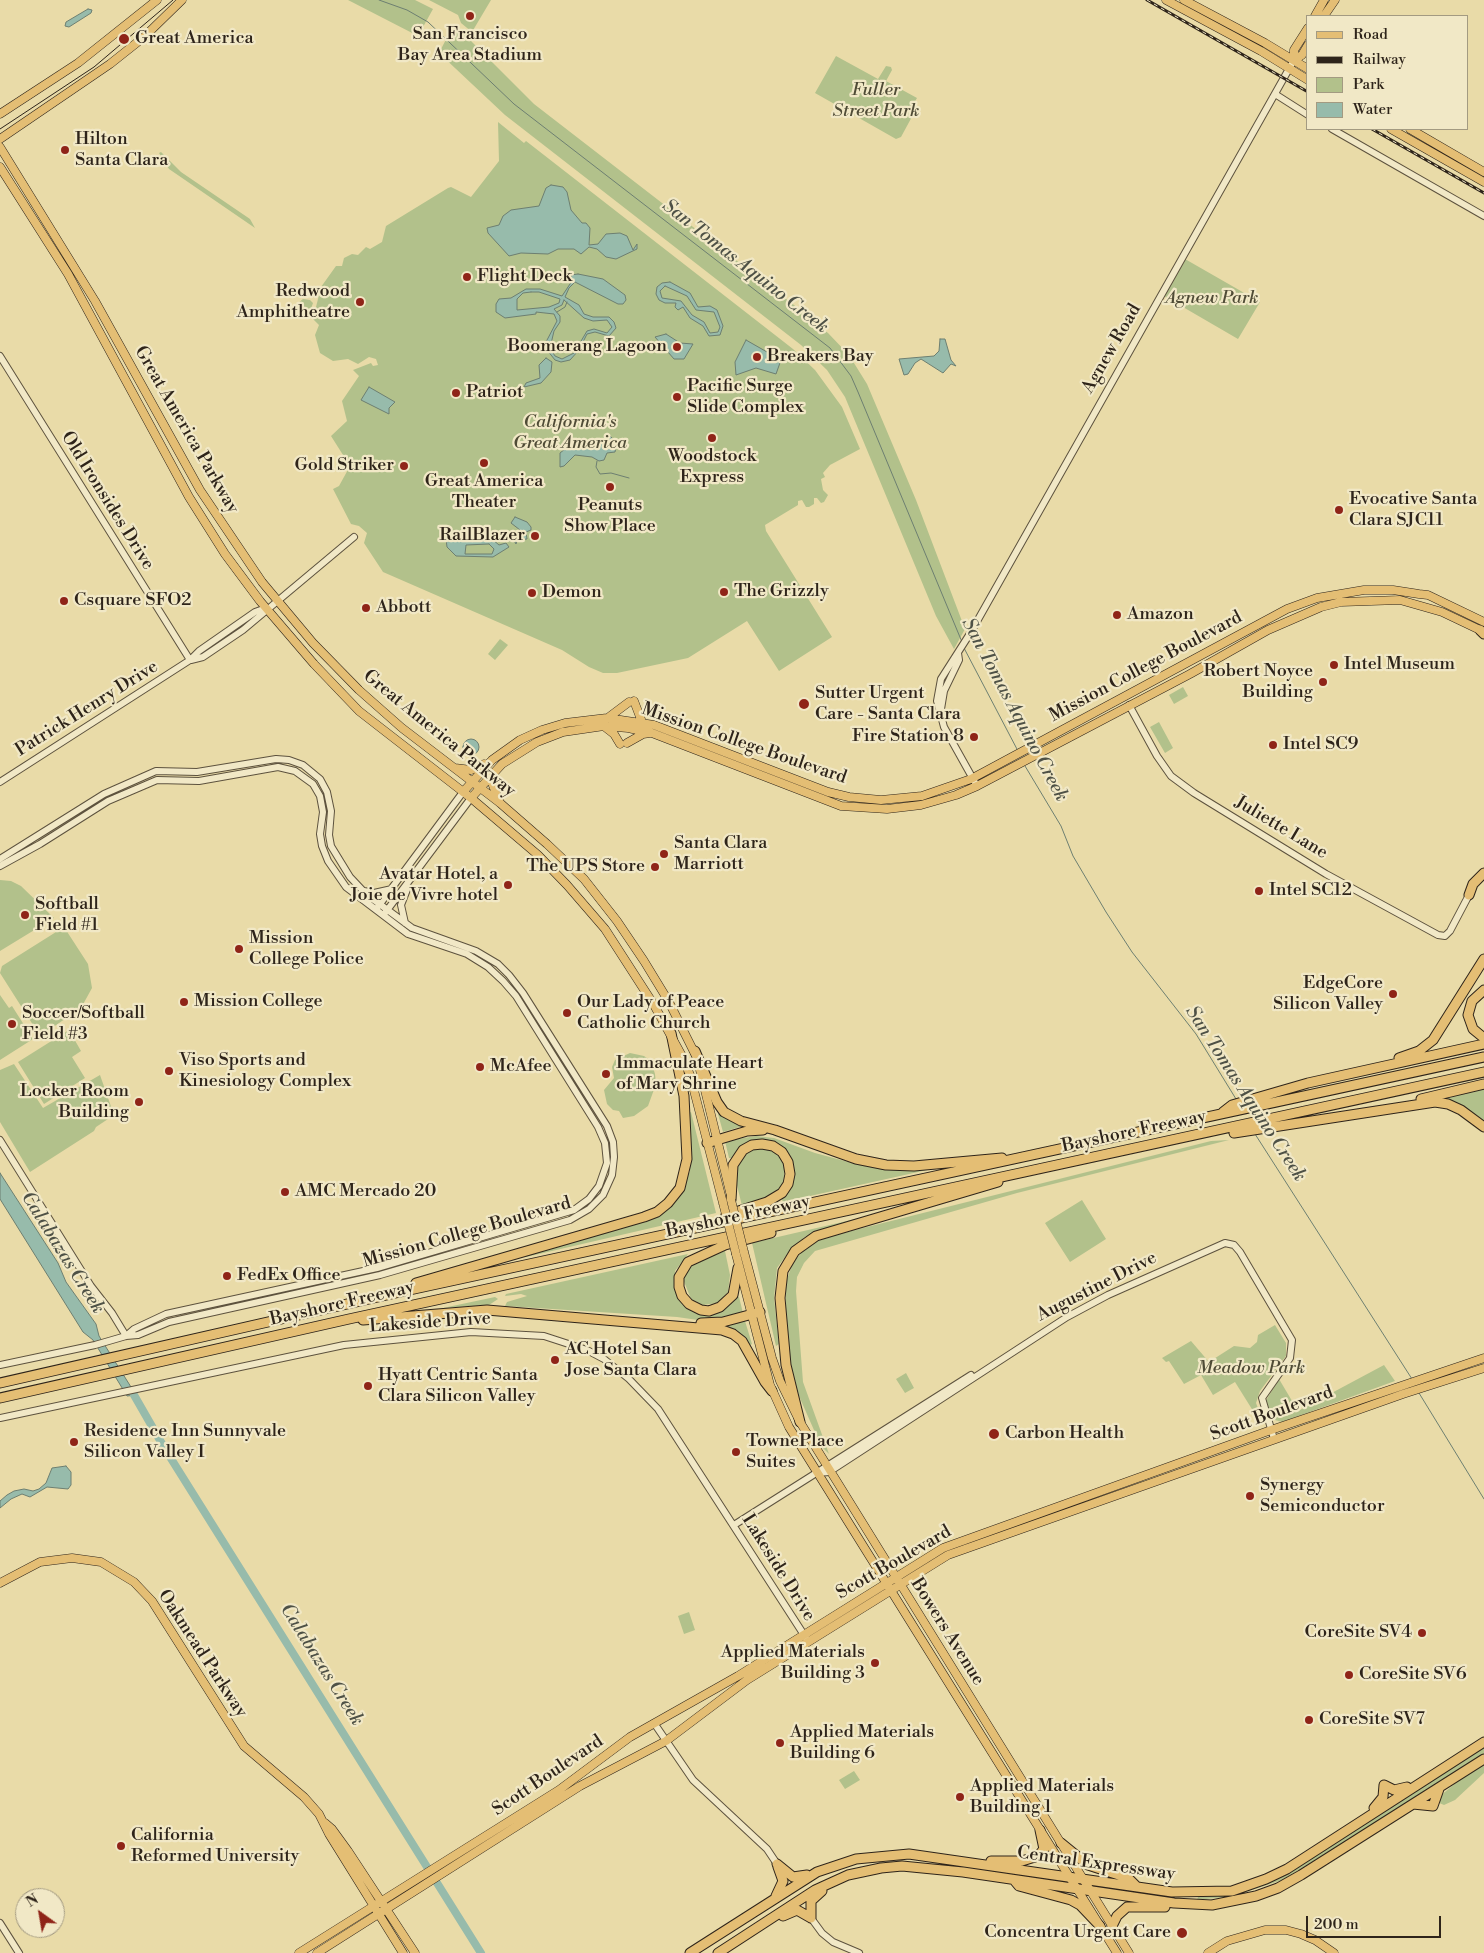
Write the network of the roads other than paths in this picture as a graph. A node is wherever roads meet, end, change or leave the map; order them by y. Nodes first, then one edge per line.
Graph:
1 (182, 0) edge
2 (1166, 0) edge
3 (1184, 0) edge
4 (1324, 0) edge
5 (1335, 0) edge
6 (156, 1) edge
7 (1315, 15) edge
8 (1325, 15) edge
9 (1306, 31) edge
10 (1306, 48) edge
11 (1294, 60) junction
12 (1289, 68) junction
13 (1306, 68) edge
14 (1306, 79) edge
15 (1275, 94) junction
16 (0, 114) edge
17 (1306, 114) edge
18 (1334, 130) edge
19 (1393, 130) edge
20 (1412, 130) edge
21 (0, 139) edge
22 (0, 147) edge
23 (0, 167) edge
24 (1484, 172) edge
25 (1484, 182) edge
26 (1484, 216) edge
27 (0, 356) edge
28 (354, 537) dead end
29 (277, 600) junction
30 (266, 608) junction
31 (1483, 630) edge
32 (190, 660) junction
33 (1124, 696) junction
34 (1129, 706) junction
35 (608, 718) junction
36 (642, 722) junction
37 (604, 726) junction
38 (652, 733) junction
39 (492, 760) junction
40 (453, 768) junction
41 (496, 769) junction
42 (971, 779) junction
43 (471, 781) junction
44 (0, 782) edge
45 (976, 786) junction
46 (479, 787) junction
47 (463, 792) junction
48 (471, 798) junction
49 (500, 803) junction
50 (0, 859) edge
51 (0, 866) edge
52 (1484, 873) edge
53 (410, 880) junction
54 (1484, 880) edge
55 (392, 889) junction
56 (364, 891) junction
57 (1469, 894) junction
58 (377, 907) junction
59 (385, 913) junction
60 (406, 924) junction
61 (1484, 959) edge
62 (1484, 990) edge
63 (670, 1033) junction
64 (1484, 1038) edge
65 (1484, 1044) edge
66 (695, 1051) junction
67 (1484, 1057) edge
68 (1484, 1072) edge
69 (1308, 1083) junction
70 (1484, 1084) edge
71 (1253, 1103) junction
72 (1362, 1112) junction
73 (1262, 1124) junction
74 (1484, 1127) edge
75 (775, 1130) junction
76 (718, 1139) junction
77 (0, 1140) edge
78 (707, 1142) junction
79 (1015, 1159) junction
80 (1012, 1175) junction
81 (727, 1202) junction
82 (863, 1207) junction
83 (660, 1235) junction
84 (738, 1268) junction
85 (391, 1294) junction
86 (756, 1313) junction
87 (350, 1319) junction
88 (681, 1325) junction
89 (126, 1336) junction
90 (1484, 1358) edge
91 (0, 1365) edge
92 (1484, 1368) edge
93 (0, 1383) edge
94 (772, 1391) junction
95 (0, 1398) edge
96 (0, 1418) edge
97 (800, 1422) junction
98 (1271, 1430) junction
99 (1274, 1439) junction
100 (827, 1469) junction
101 (818, 1473) junction
102 (1069, 1501) junction
103 (1075, 1510) junction
104 (734, 1525) junction
105 (895, 1577) junction
106 (0, 1583) edge
107 (886, 1583) junction
108 (900, 1585) junction
109 (890, 1591) junction
110 (803, 1635) junction
111 (809, 1641) junction
112 (654, 1723) junction
113 (666, 1741) junction
114 (1484, 1741) edge
115 (1484, 1759) edge
116 (1458, 1760) junction
117 (1350, 1827) junction
118 (1040, 1830) junction
119 (1061, 1843) junction
120 (973, 1862) junction
121 (777, 1864) junction
122 (881, 1868) junction
123 (817, 1872) junction
124 (436, 1873) junction
125 (1069, 1878) junction
126 (426, 1879) junction
127 (1014, 1880) junction
128 (1084, 1880) junction
129 (1136, 1886) junction
130 (1075, 1887) junction
131 (1090, 1890) junction
132 (774, 1899) junction
133 (378, 1904) junction
134 (1188, 1904) junction
135 (386, 1909) junction
136 (379, 1914) junction
137 (811, 1918) junction
138 (0, 1923) edge
139 (1100, 1926) junction
140 (1112, 1926) junction
141 (731, 1944) junction
142 (19, 1953) edge
143 (299, 1953) edge
144 (317, 1953) edge
145 (403, 1953) edge
146 (415, 1953) edge
147 (690, 1953) edge
148 (718, 1953) edge
149 (859, 1953) edge
150 (1117, 1953) edge
151 (1129, 1953) edge
152 (1205, 1953) edge
153 (1334, 1953) edge

1 - 21 main road
2 - 12 main road
3 - 11 main road
4 - 7 main road
5 - 8 main road
6 - 16 main road
9 - 11 main road, Agnew Road
10 - 11 main road, Agnew Road
11 - 12 street, Agnew Road
11 - 13 main road
12 - 14 main road
12 - 15 street, Agnew Road
15 - 17 street
15 - 42 street, Agnew Road
18 - 26 street
19 - 25 main road
20 - 24 main road
22 - 29 main road, Great America Parkway
23 - 30 main road, Great America Parkway
27 - 32 street, Old Ironsides Drive
28 - 29 street, Patrick Henry Drive
29 - 30 street, Patrick Henry Drive
29 - 40 main road, Great America Parkway
30 - 32 street, Patrick Henry Drive
30 - 47 main road, Great America Parkway
31 - 33 main road, Mission College Boulevard
31 - 34 main road, Mission College Boulevard
32 - 44 street, Patrick Henry Drive
33 - 34 main road
33 - 42 main road, Mission College Boulevard
34 - 45 main road, Mission College Boulevard
34 - 57 street, Juliette Lane
35 - 36 main road, Mission College Boulevard
35 - 36 main road
35 - 39 main road, Mission College Boulevard
36 - 42 main road, Mission College Boulevard
37 - 38 main road, Mission College Boulevard
37 - 38 main road
37 - 41 main road, Mission College Boulevard
38 - 45 main road, Mission College Boulevard
39 - 40 main road
39 - 43 main road, Mission College Boulevard
40 - 43 main road, Great America Parkway
41 - 46 main road, Mission College Boulevard
41 - 49 main road
42 - 45 street, Agnew Road
43 - 46 main road, Great America Parkway
43 - 47 main road, Mission College Boulevard
46 - 48 main road, Mission College Boulevard
46 - 49 main road, Great America Parkway
47 - 48 main road, Great America Parkway
47 - 55 street, Mission College Boulevard
48 - 53 street, Mission College Boulevard
48 - 63 main road, Great America Parkway
49 - 66 main road, Great America Parkway
50 - 56 street, Mission College Boulevard
51 - 58 street, Mission College Boulevard
52 - 57 highway
53 - 59 street, Mission College Boulevard
53 - 60 street
54 - 57 highway
55 - 56 street
55 - 58 street, Mission College Boulevard
56 - 58 street, Mission College Boulevard
58 - 59 street, Mission College Boulevard
59 - 60 street, Mission College Boulevard
59 - 89 street, Mission College Boulevard
60 - 89 street, Mission College Boulevard
61 - 69 highway
62 - 64 highway
63 - 78 main road, Great America Parkway
63 - 85 highway
65 - 69 highway
66 - 75 highway
66 - 76 main road, Great America Parkway
67 - 71 highway, Bayshore Freeway
68 - 73 highway, Bayshore Freeway
69 - 71 highway
70 - 72 highway
71 - 79 highway, Bayshore Freeway
72 - 73 highway
72 - 74 highway
73 - 80 highway, Bayshore Freeway
75 - 76 highway
75 - 79 highway
76 - 78 highway
76 - 81 main road, Great America Parkway
77 - 89 street
78 - 81 main road, Great America Parkway
79 - 83 highway, Bayshore Freeway
80 - 82 highway, Bayshore Freeway
80 - 97 highway
81 - 83 highway
81 - 84 main road, Bowers Avenue, bridge
81 - 86 main road, Bowers Avenue, bridge
82 - 84 highway
82 - 87 highway, Bayshore Freeway
83 - 85 highway, Bayshore Freeway
84 - 86 main road, Bowers Avenue
85 - 93 highway, Bayshore Freeway
86 - 88 highway
86 - 94 main road, Bowers Avenue
86 - 97 main road, Bowers Avenue
87 - 88 highway
87 - 95 highway, Bayshore Freeway
88 - 94 highway
89 - 91 street
90 - 98 main road, Scott Boulevard
92 - 99 main road, Scott Boulevard
94 - 101 main road, Bowers Avenue
96 - 104 street, Lakeside Drive
97 - 100 main road, Bowers Avenue
98 - 99 street
98 - 100 street, Augustine Drive
98 - 102 main road, Scott Boulevard
99 - 103 main road, Scott Boulevard
100 - 101 street, Augustine Drive
100 - 105 main road, Bowers Avenue
101 - 104 street, Augustine Drive
101 - 107 main road, Bowers Avenue
102 - 103 main road
102 - 105 main road, Scott Boulevard
103 - 108 main road, Scott Boulevard
104 - 110 street, Lakeside Drive
105 - 107 main road, Scott Boulevard
105 - 108 main road, Bowers Avenue
106 - 133 main road, Oakmead Parkway
107 - 109 main road, Bowers Avenue
107 - 110 main road, Scott Boulevard
108 - 109 main road, Scott Boulevard
108 - 119 main road, Bowers Avenue
109 - 111 main road, Scott Boulevard
109 - 118 main road, Bowers Avenue
110 - 111 street, Lakeside Drive
110 - 112 main road, Scott Boulevard
111 - 113 main road, Scott Boulevard
112 - 113 street
112 - 124 main road, Scott Boulevard
113 - 121 street
113 - 124 main road, Scott Boulevard
114 - 116 highway
115 - 134 highway, Central Expressway
116 - 117 highway, Central Expressway
116 - 117 highway
117 - 129 highway, Central Expressway
118 - 120 highway
118 - 125 main road, Bowers Avenue
119 - 128 main road, Bowers Avenue
119 - 129 highway
120 - 123 highway, Central Expressway
120 - 125 highway, Central Expressway
121 - 123 highway
121 - 132 highway
122 - 127 highway, Central Expressway
122 - 137 highway
122 - 141 highway, Central Expressway
123 - 132 highway, Central Expressway
124 - 126 main road, Scott Boulevard
125 - 128 highway, Central Expressway
125 - 130 main road, Bowers Avenue
126 - 133 main road
126 - 135 main road
127 - 130 highway, Central Expressway
127 - 139 highway
128 - 129 highway, Central Expressway
128 - 131 main road, Bowers Avenue
130 - 131 highway, Central Expressway
130 - 139 main road, Bowers Avenue
131 - 134 highway, Central Expressway
131 - 140 main road, Bowers Avenue
132 - 147 highway, Central Expressway
133 - 135 main road, Oakmead Parkway
133 - 136 main road, Oakmead Parkway
133 - 143 main road
134 - 140 highway
135 - 136 main road
135 - 146 main road, Oakmead Parkway
136 - 144 main road
136 - 145 main road, Oakmead Parkway
137 - 141 highway
137 - 149 street
138 - 142 street
139 - 150 main road, Bowers Avenue
140 - 151 main road, Bowers Avenue
141 - 148 highway, Central Expressway
152 - 153 main road

